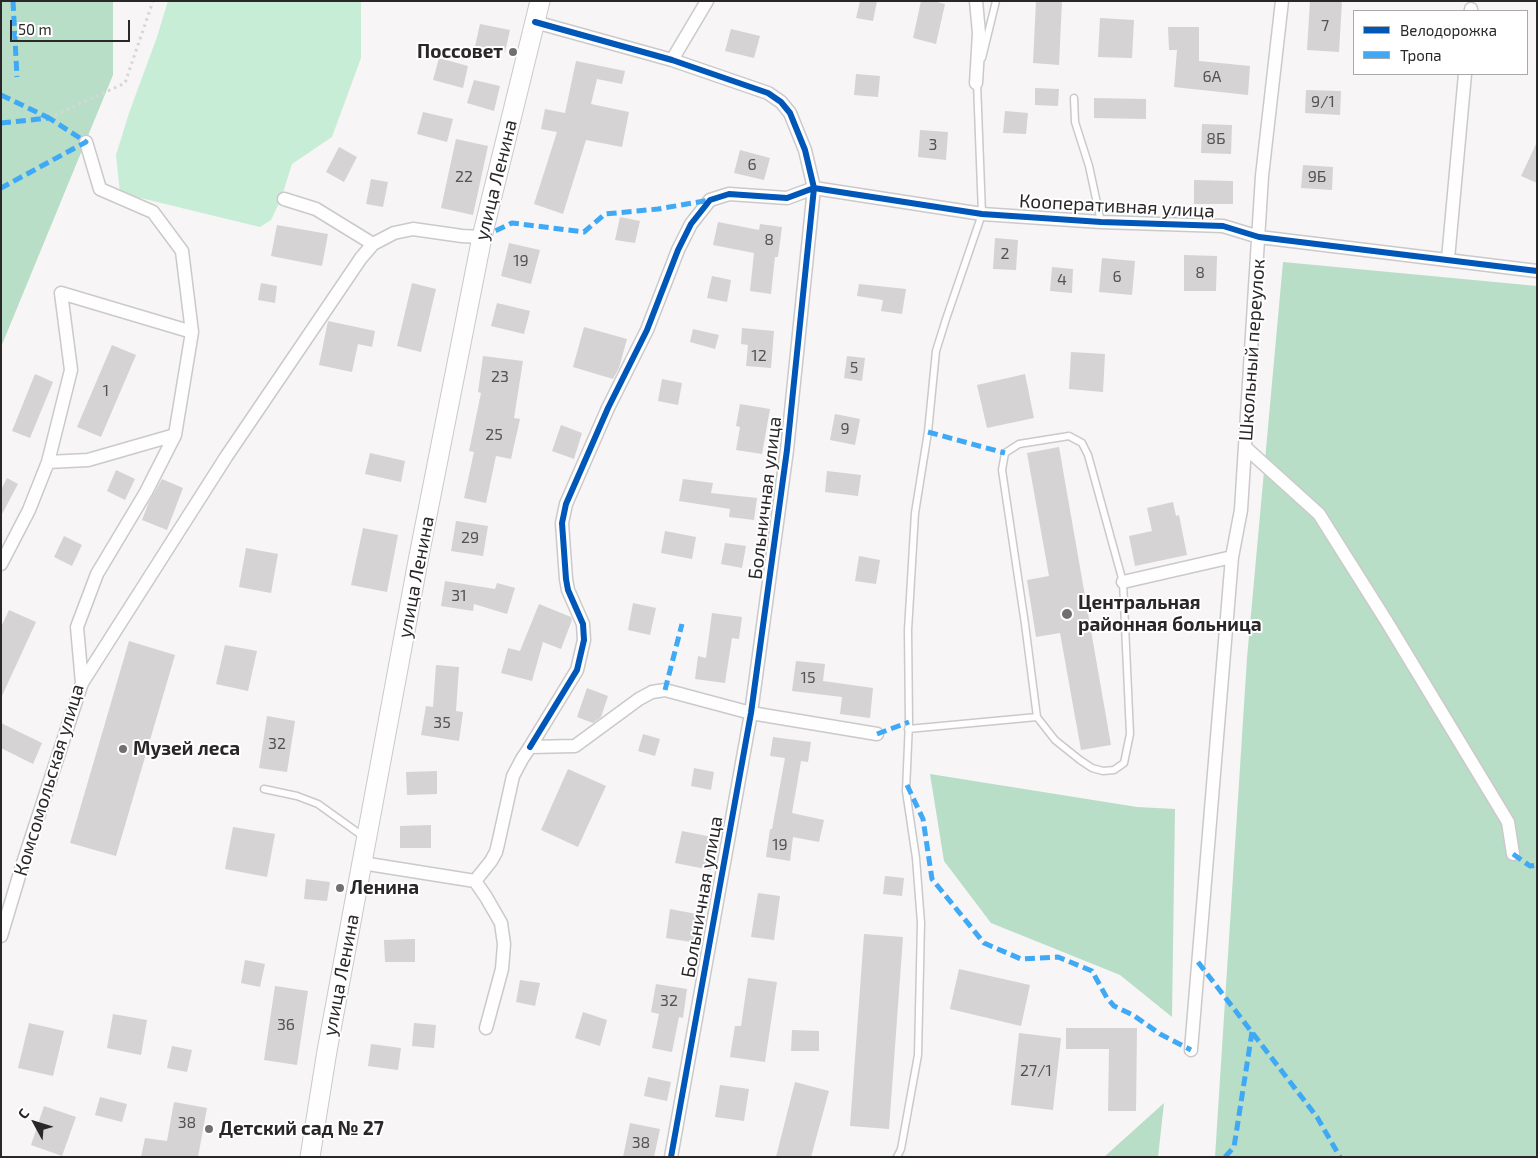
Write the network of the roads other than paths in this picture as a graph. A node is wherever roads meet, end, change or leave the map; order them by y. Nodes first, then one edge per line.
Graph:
1 (540, 1) edge
2 (707, 1) edge
3 (976, 1) edge
4 (996, 1) edge
5 (1282, 1) edge
6 (536, 22) junction
7 (672, 60) junction
8 (1465, 75) edge
9 (976, 83) junction
10 (1074, 98) dead end
11 (86, 142) dead end
12 (814, 188) junction
13 (284, 199) dead end
14 (982, 214) junction
15 (1101, 222) junction
16 (482, 236) junction
17 (1259, 238) junction
18 (373, 244) junction
19 (1448, 259) junction
20 (1537, 271) edge
21 (192, 332) junction
22 (175, 435) junction
23 (1246, 448) junction
24 (48, 462) junction
25 (1232, 557) junction
26 (1, 564) edge
27 (1123, 582) junction
28 (82, 683) junction
29 (751, 713) junction
30 (1037, 717) junction
31 (908, 729) junction
32 (877, 734) dead end
33 (530, 748) junction
34 (264, 789) dead end
35 (367, 839) junction
36 (1513, 854) dead end
37 (362, 863) junction
38 (475, 881) junction
39 (5, 911) edge
40 (1, 936) edge
41 (486, 1028) dead end
42 (1191, 1050) dead end
43 (310, 1157) edge
44 (670, 1157) edge
45 (897, 1157) edge

1 - 6 street, улица Ленина
2 - 7 street
3 - 9 street
4 - 9 lane
5 - 17 street, Школьный переулок
6 - 7 street, Больничная улица
6 - 16 street, улица Ленина
7 - 12 street, Больничная улица
8 - 19 street
9 - 14 lane
10 - 15 lane
11 - 21 street, Комсомольская улица
12 - 14 street, Кооперативная улица
12 - 29 street, Больничная улица
12 - 33 street
13 - 18 street
14 - 15 street, Кооперативная улица
14 - 31 lane
15 - 17 street, Кооперативная улица
16 - 18 street
16 - 35 street, улица Ленина
17 - 19 street, Кооперативная улица
17 - 23 street, Школьный переулок
18 - 28 street
19 - 20 street, Кооперативная улица
21 - 22 street, Комсомольская улица
21 - 24 street
22 - 24 street
22 - 28 street, Комсомольская улица
23 - 25 street, Школьный переулок
23 - 36 street
24 - 26 street
25 - 27 street
25 - 42 street, Школьный переулок
27 - 30 lane
27 - 30 lane
28 - 39 street, Комсомольская улица
29 - 32 street
29 - 33 street
29 - 44 street, Больничная улица
30 - 31 lane
31 - 45 lane
33 - 38 street
34 - 35 lane
35 - 37 street, улица Ленина
37 - 38 street
37 - 43 street, улица Ленина
38 - 41 street
39 - 40 street, Комсомольская улица

